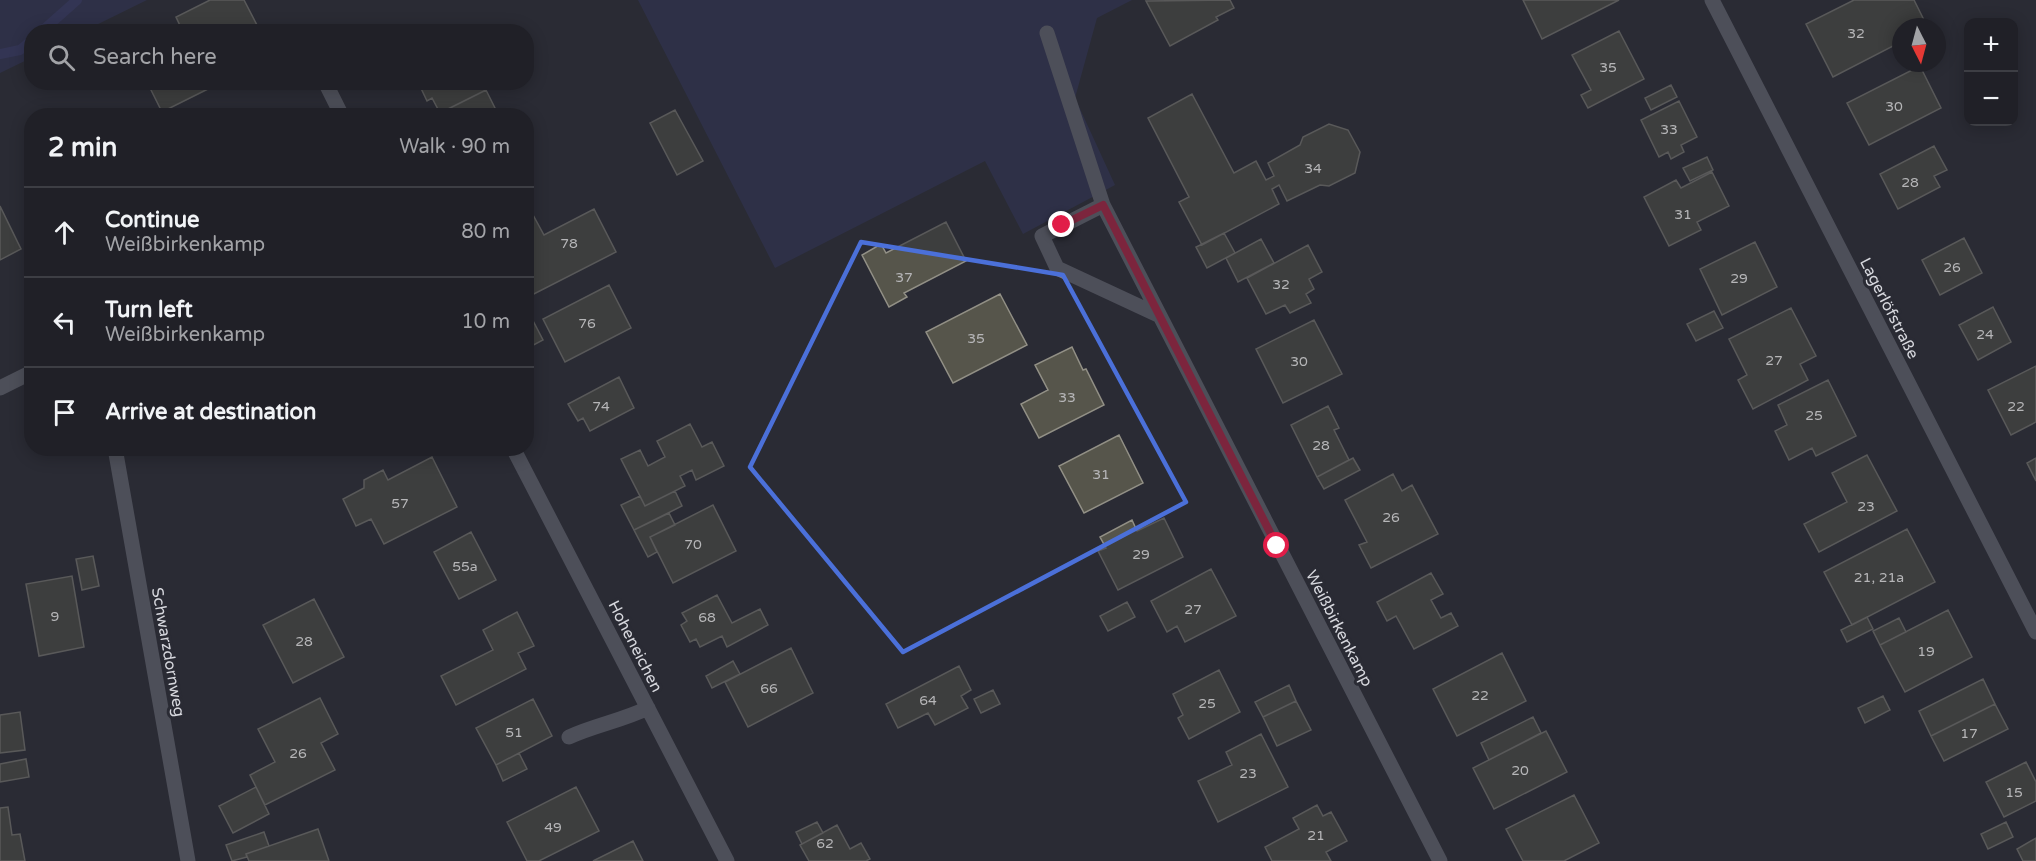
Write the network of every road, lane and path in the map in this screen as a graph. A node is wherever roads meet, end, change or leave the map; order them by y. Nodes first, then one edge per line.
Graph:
1 (1712, 0) edge
2 (1047, 33) dead end
3 (329, 90) edge
4 (338, 108) edge
5 (1103, 205) junction
6 (1158, 315) junction
7 (24, 376) edge
8 (0, 388) edge
9 (116, 456) edge
10 (517, 456) edge
11 (2036, 632) edge
12 (648, 708) junction
13 (569, 737) dead end
14 (188, 861) edge
15 (726, 861) edge
16 (1440, 861) edge

1 - 11 street, Lagerlöfstraße
2 - 5 street, Weißbirkenkamp
3 - 4 street
5 - 6 street, Weißbirkenkamp
5 - 6 street
6 - 16 street, Weißbirkenkamp
7 - 8 street
9 - 14 street, Schwarzdornweg
10 - 12 street, Hoheneichen
12 - 13 street
12 - 15 street, Hoheneichen

